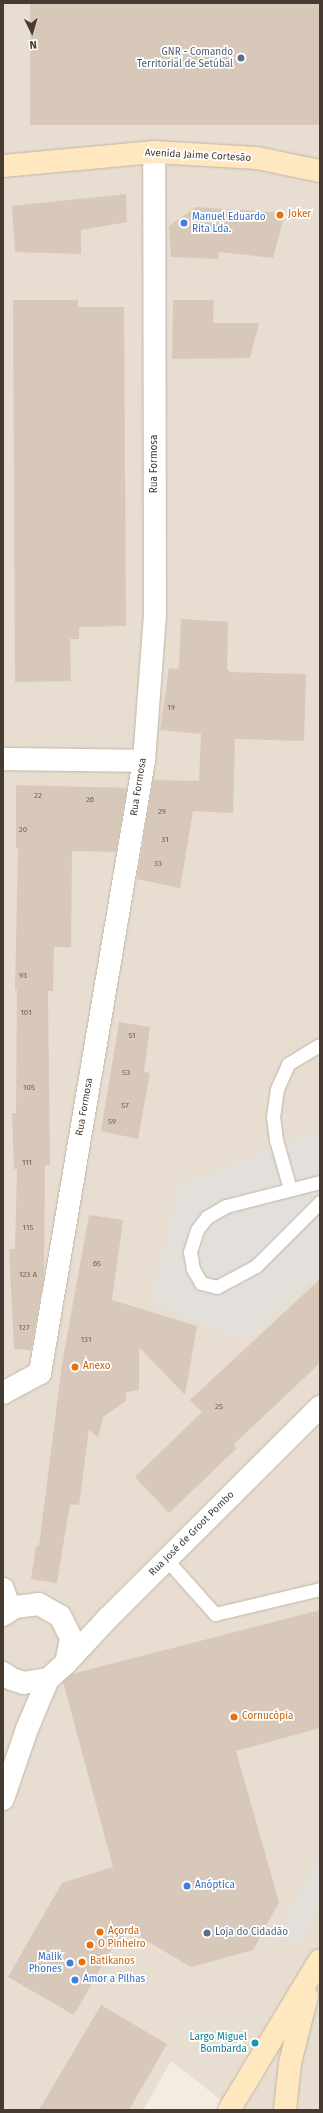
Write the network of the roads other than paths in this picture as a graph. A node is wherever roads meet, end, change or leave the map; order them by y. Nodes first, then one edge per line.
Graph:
1 (154, 152) junction
2 (3, 166) edge
3 (320, 171) edge
4 (3, 759) edge
5 (144, 761) junction
6 (320, 1045) edge
7 (320, 1182) edge
8 (290, 1189) junction
9 (320, 1202) edge
10 (3, 1393) edge
11 (320, 1407) edge
12 (166, 1559) junction
13 (3, 1589) edge
14 (320, 1590) edge
15 (5, 1613) edge
16 (66, 1663) junction
17 (3, 1672) edge
18 (48, 1679) junction
19 (3, 1799) edge
20 (316, 1968) edge
21 (229, 2110) edge
22 (285, 2110) edge

1 - 2 main road, Avenida Jaime Cortesão
1 - 3 main road, Avenida Jaime Cortesão
1 - 5 street, Rua Formosa
4 - 5 street
5 - 10 street, Rua Formosa
6 - 8 lane
7 - 8 lane
8 - 9 lane
11 - 12 street, Rua José de Groot Pombo
12 - 14 lane
12 - 16 street, Rua José de Groot Pombo
13 - 15 street
15 - 16 street
16 - 18 street, Rua José de Groot Pombo
17 - 18 street
18 - 19 street
20 - 21 main road
20 - 22 main road

